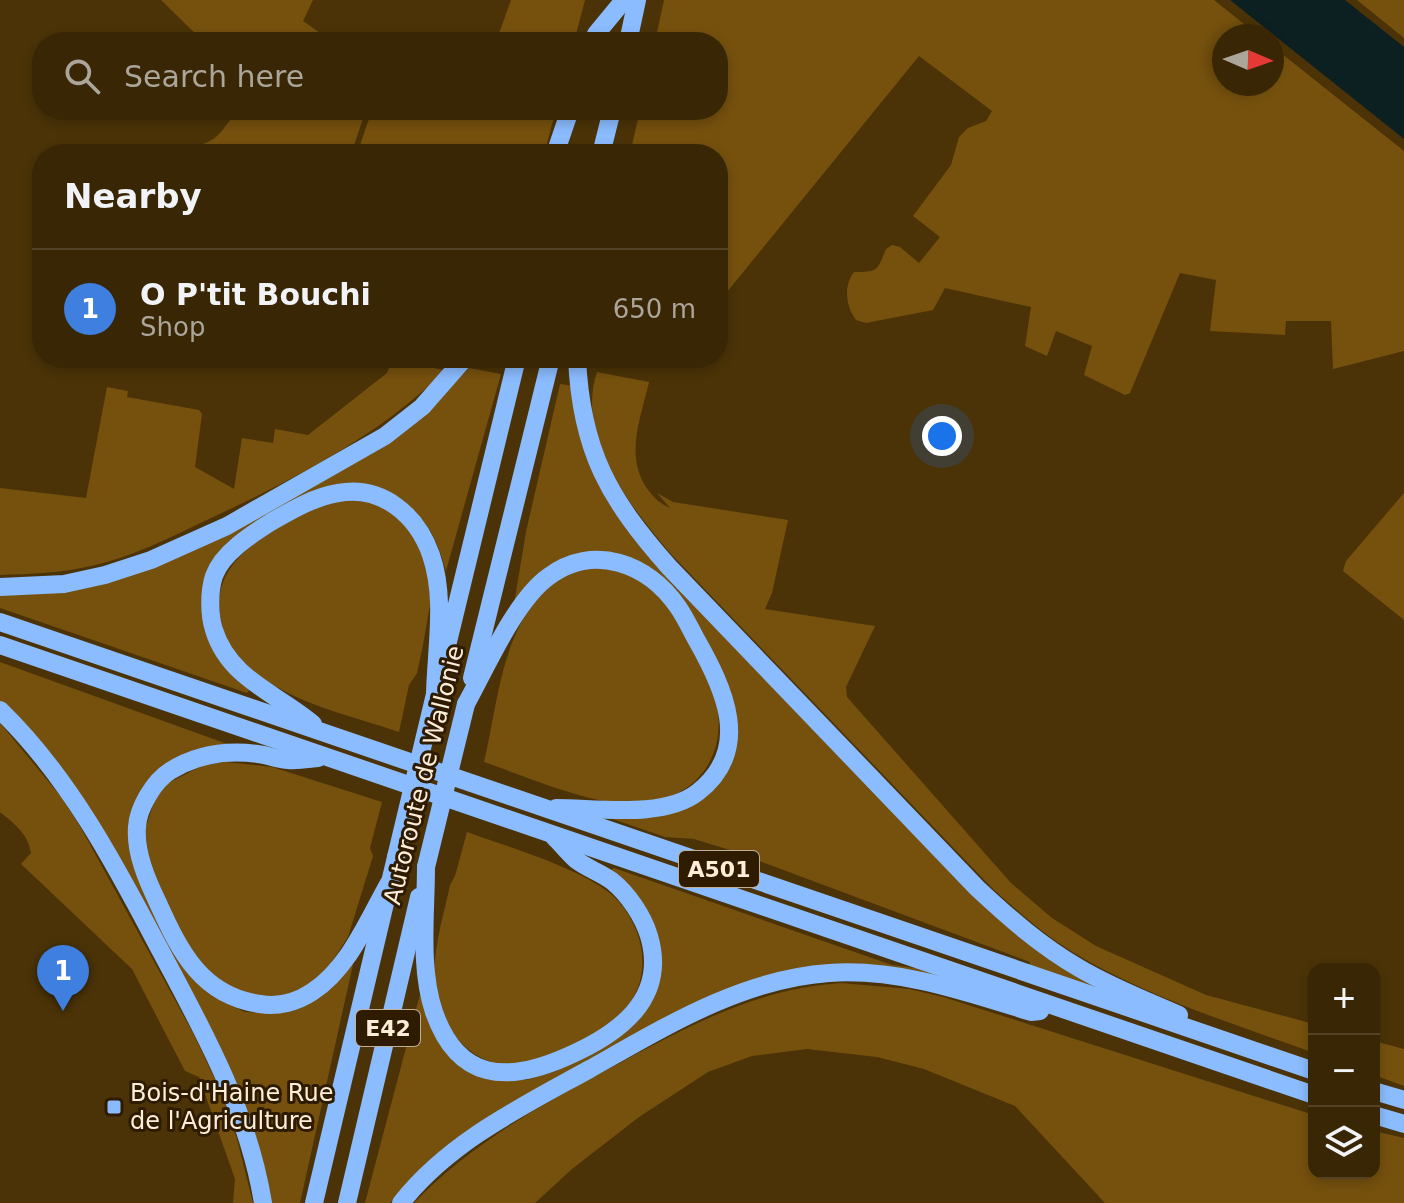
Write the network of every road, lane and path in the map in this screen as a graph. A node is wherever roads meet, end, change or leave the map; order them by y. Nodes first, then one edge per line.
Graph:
1 (605, 0) edge
2 (624, 0) edge
3 (637, 0) edge
4 (597, 32) edge
5 (600, 32) edge
6 (630, 32) edge
7 (567, 120) edge
8 (576, 120) edge
9 (610, 120) edge
10 (558, 144) edge
11 (570, 144) edge
12 (604, 144) edge
13 (456, 368) edge
14 (515, 368) edge
15 (549, 368) edge
16 (578, 368) edge
17 (0, 587) edge
18 (0, 622) edge
19 (0, 645) edge
20 (435, 694) junction
21 (466, 704) junction
22 (0, 710) edge
23 (321, 732) junction
24 (329, 758) junction
25 (540, 808) junction
26 (552, 835) junction
27 (426, 867) junction
28 (389, 883) junction
29 (1066, 1011) junction
30 (1207, 1036) junction
31 (1308, 1069) edge
32 (1308, 1093) edge
33 (1380, 1093) edge
34 (1404, 1100) edge
35 (1380, 1117) edge
36 (1404, 1124) edge
37 (263, 1203) edge
38 (314, 1203) edge
39 (347, 1203) edge
40 (401, 1203) edge

1 - 4 highway
2 - 5 highway
3 - 6 highway
7 - 10 highway
8 - 11 highway
9 - 12 highway
13 - 17 highway
14 - 20 highway, Autoroute de Wallonie / E42
15 - 21 highway, Autoroute de Wallonie / E42
16 - 30 highway
18 - 23 highway, A501
19 - 24 highway, A501
20 - 23 highway
20 - 28 highway, Autoroute de Wallonie / E42, bridge
21 - 25 highway
21 - 27 highway, Autoroute de Wallonie / E42, bridge
22 - 37 highway
23 - 25 highway, A501
24 - 26 highway, A501
24 - 28 highway
25 - 30 highway, A501
26 - 27 highway
26 - 29 highway, A501
27 - 39 highway, Autoroute de Wallonie / E42
28 - 38 highway, Autoroute de Wallonie / E42
29 - 32 highway, A501
29 - 40 highway
30 - 31 highway, A501
33 - 34 highway
35 - 36 highway

